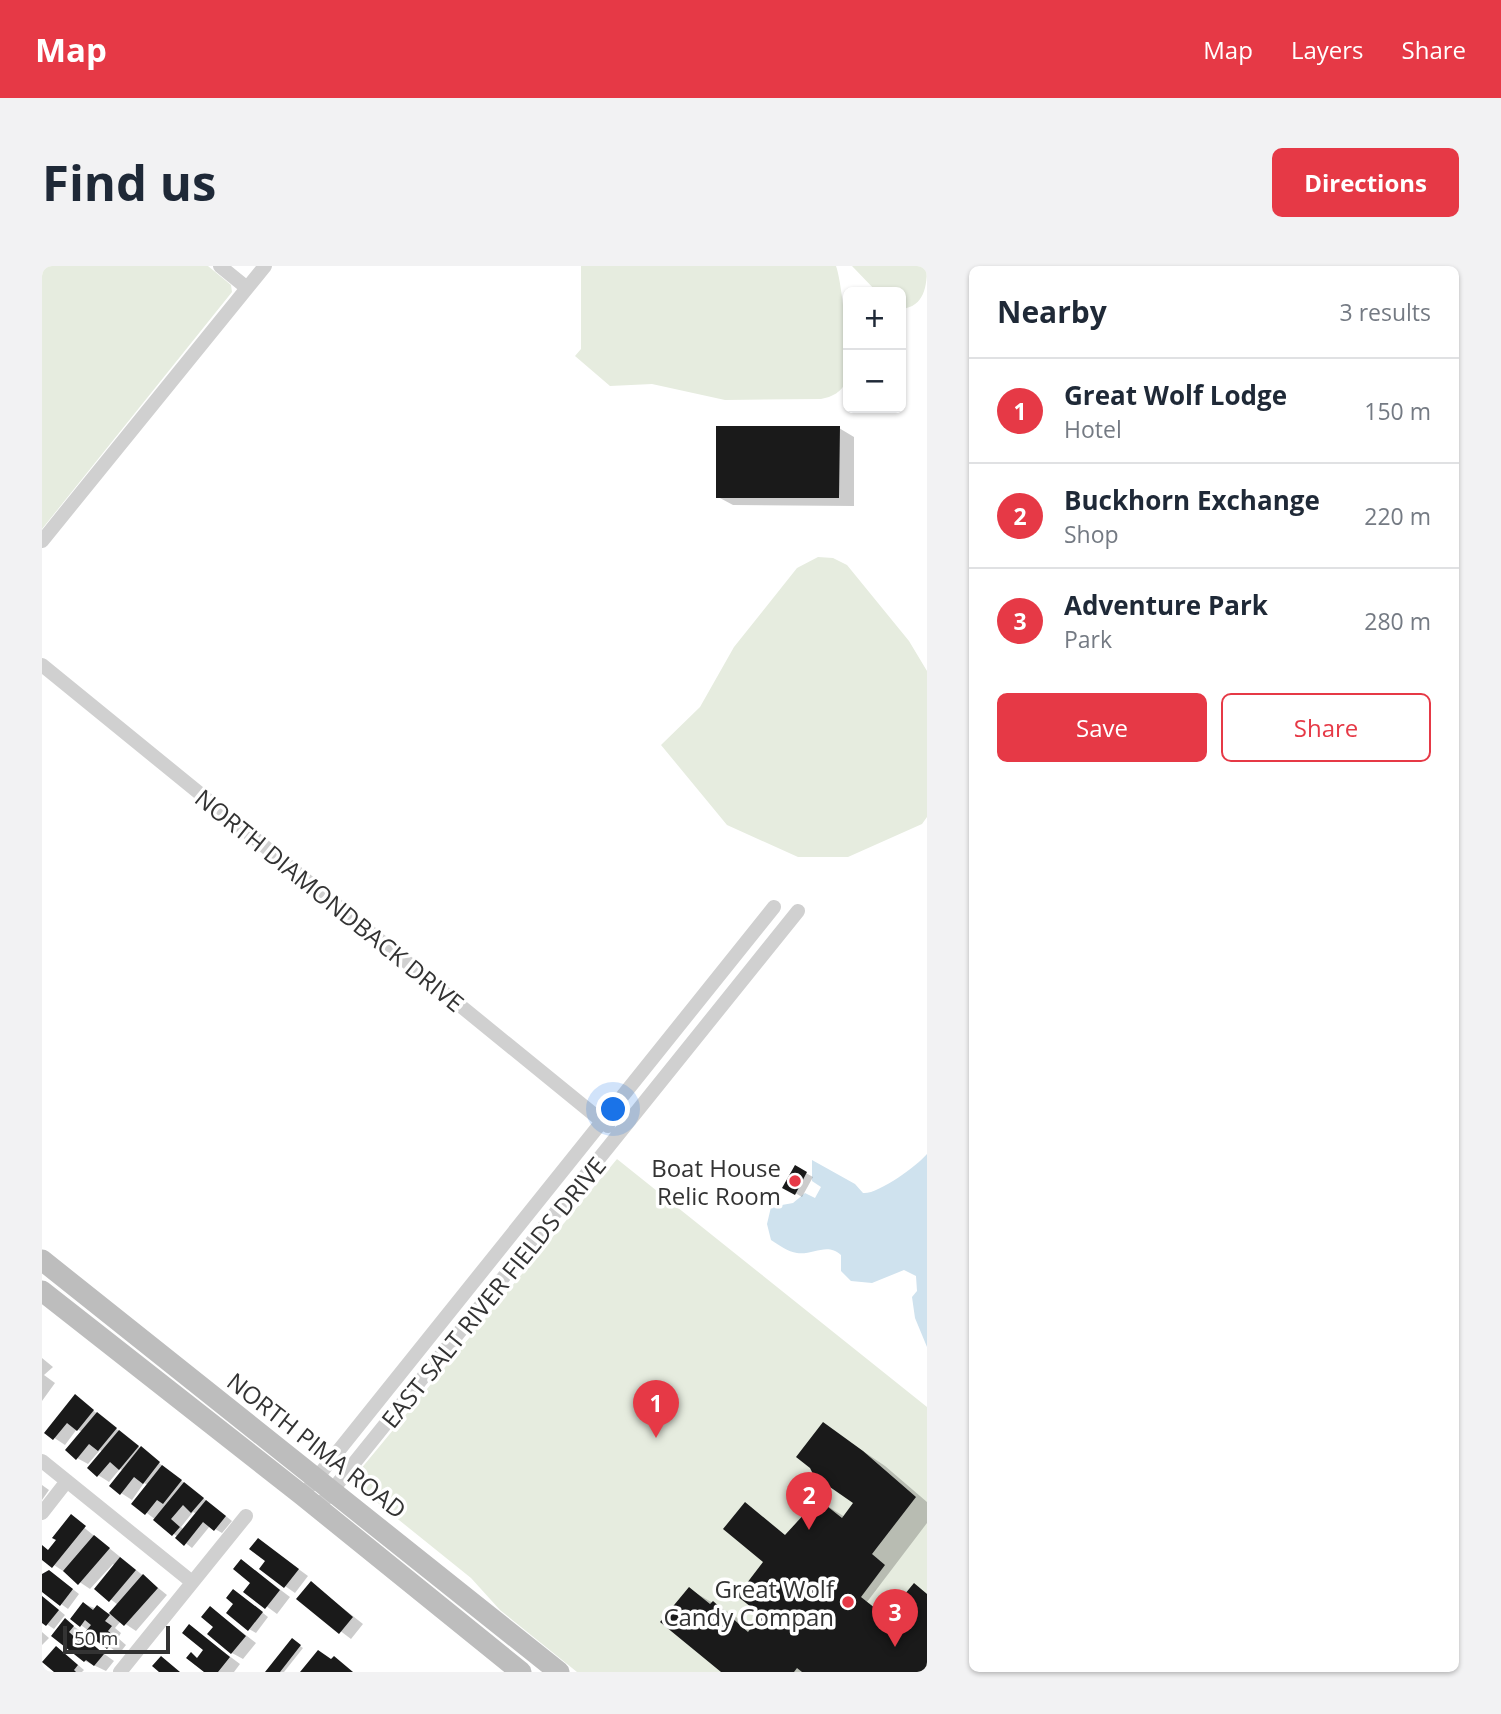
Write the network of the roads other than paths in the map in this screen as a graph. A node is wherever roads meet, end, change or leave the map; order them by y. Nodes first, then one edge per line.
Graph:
1 (220, 266) edge
2 (265, 266) edge
3 (247, 288) junction
4 (42, 541) edge
5 (42, 665) edge
6 (774, 907) dead end
7 (798, 911) dead end
8 (602, 1121) junction
9 (620, 1135) junction
10 (42, 1260) edge
11 (42, 1291) edge
12 (42, 1461) edge
13 (67, 1481) junction
14 (324, 1484) junction
15 (310, 1502) junction
16 (42, 1513) edge
17 (246, 1517) dead end
18 (192, 1582) junction
19 (552, 1668) edge
20 (120, 1672) edge
21 (521, 1672) edge

1 - 3 street
2 - 3 street
3 - 4 street
5 - 8 street, NORTH DIAMONDBACK DRIVE
6 - 8 street, EAST SALT RIVER FIELDS DRIVE
7 - 9 street, EAST SALT RIVER FIELDS DRIVE
8 - 9 street, NORTH DIAMONDBACK DRIVE
8 - 14 street, EAST SALT RIVER FIELDS DRIVE
9 - 14 street, EAST SALT RIVER FIELDS DRIVE
10 - 14 main road, NORTH PIMA ROAD
11 - 15 main road, NORTH PIMA ROAD
12 - 13 street
13 - 16 street
13 - 18 street
14 - 15 street, EAST SALT RIVER FIELDS DRIVE
14 - 15 street, EAST SALT RIVER FIELDS DRIVE
14 - 19 main road, NORTH PIMA ROAD
15 - 21 main road, NORTH PIMA ROAD
17 - 18 street
18 - 20 street

